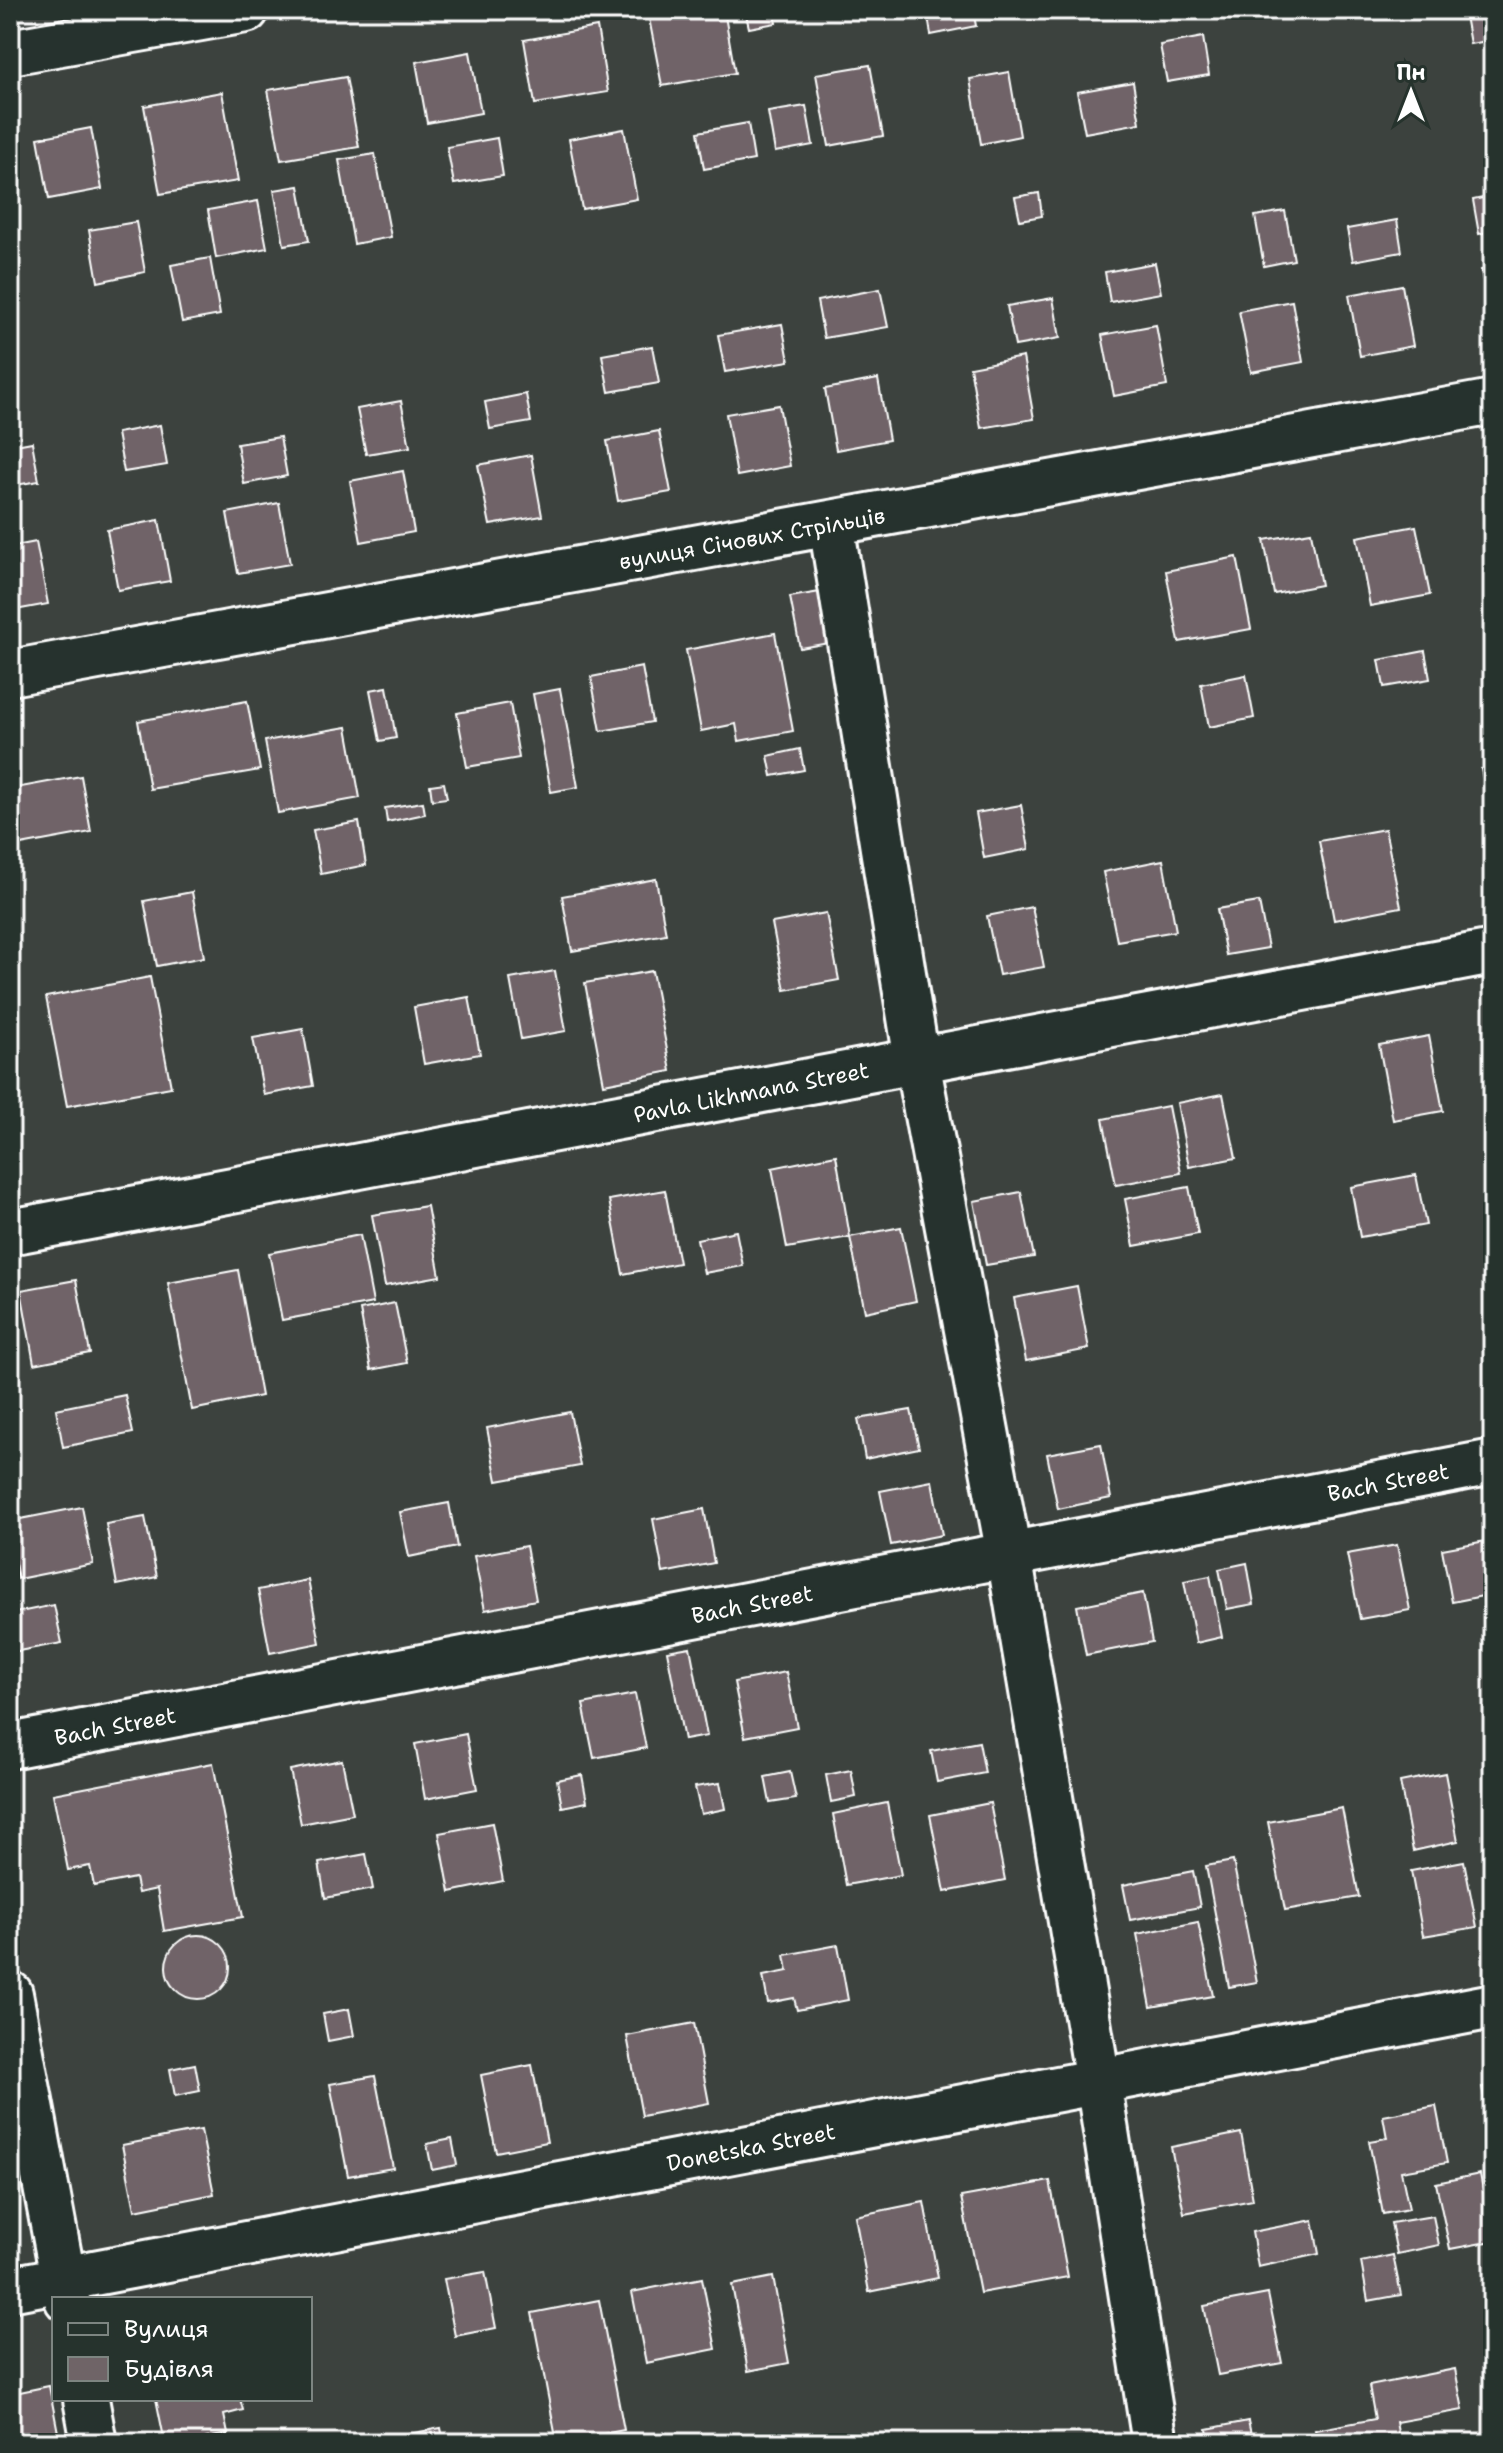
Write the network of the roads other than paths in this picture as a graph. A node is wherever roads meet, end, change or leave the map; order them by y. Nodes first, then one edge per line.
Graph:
1 (246, 10) edge
2 (10, 52) edge
3 (1493, 402) edge
4 (831, 523) junction
5 (10, 673) edge
6 (1493, 952) edge
7 (917, 1061) junction
8 (10, 1232) edge
9 (1493, 1462) edge
10 (1009, 1555) junction
11 (10, 1746) edge
12 (10, 1994) edge
13 (1493, 2006) edge
14 (1098, 2081) junction
15 (10, 2289) edge
16 (65, 2289) edge
17 (86, 2401) edge
18 (94, 2443) edge
19 (1155, 2443) edge

1 - 2 street
3 - 4 street, вулиця Січових Стрільців
4 - 5 street, вулиця Січових Стрільців
4 - 7 street
6 - 7 street, Pavla Likhmana Street
7 - 8 street, Pavla Likhmana Street
7 - 10 street
9 - 10 street, Bach Street
10 - 11 street, Bach Street
10 - 14 street
12 - 16 street
13 - 14 street, Donetska Street
14 - 16 street, Donetska Street
14 - 19 street
15 - 16 street, Donetska Street
17 - 18 street

